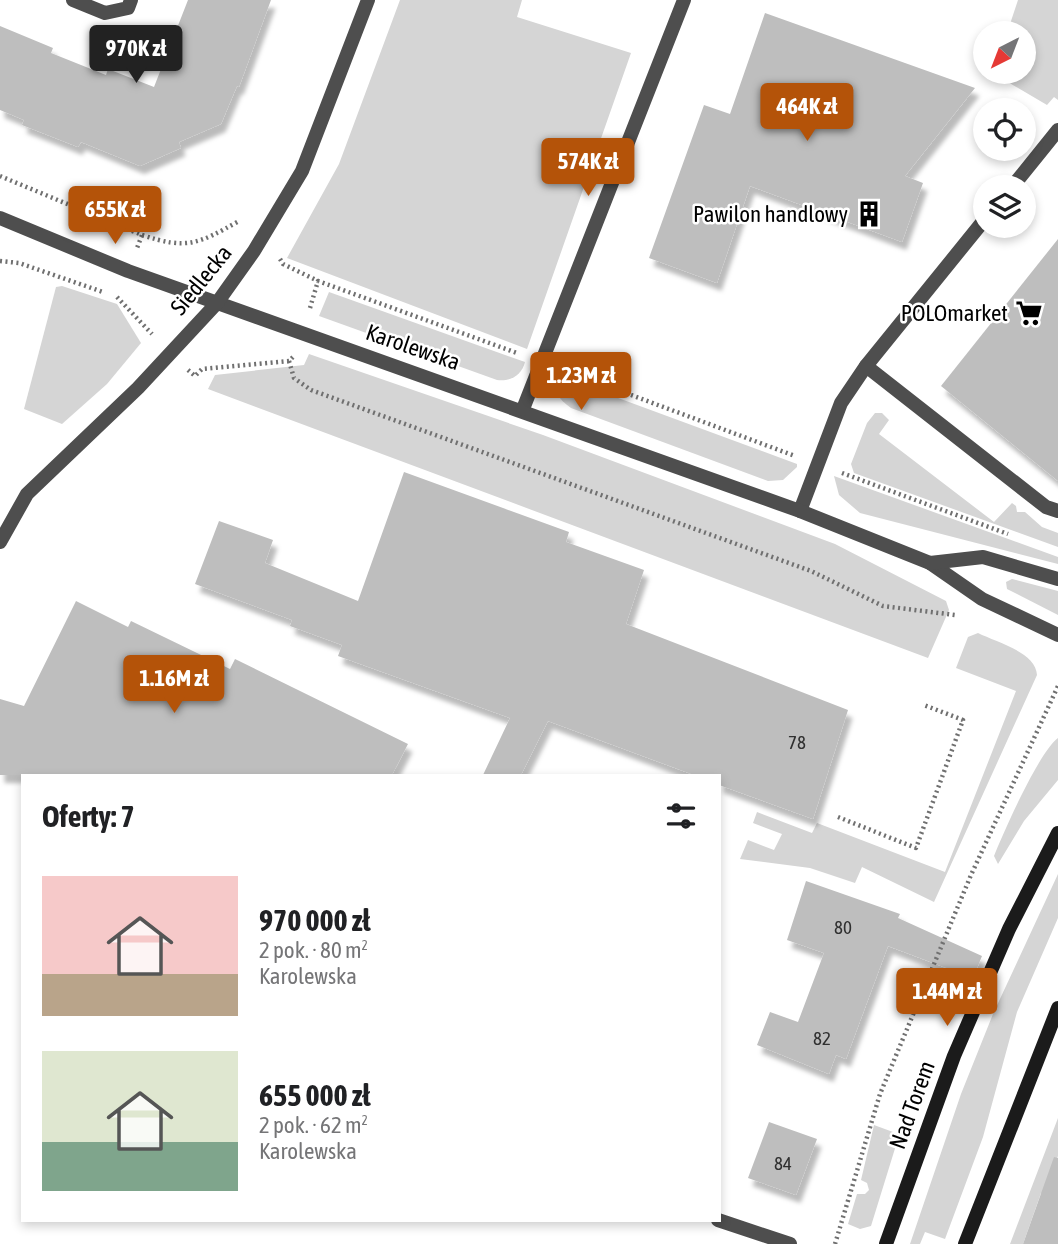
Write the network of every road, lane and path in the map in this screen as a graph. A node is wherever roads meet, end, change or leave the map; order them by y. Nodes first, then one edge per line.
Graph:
1 (73, 0) edge
2 (131, 0) edge
3 (368, 0) edge
4 (684, 0) edge
5 (1058, 130) edge
6 (1022, 175) edge
7 (0, 218) edge
8 (245, 218) dead end
9 (973, 234) edge
10 (142, 235) dead end
11 (281, 255) dead end
12 (318, 281) dead end
13 (217, 303) junction
14 (289, 361) dead end
15 (866, 366) junction
16 (523, 410) junction
17 (800, 511) junction
18 (1058, 511) edge
19 (0, 542) edge
20 (930, 563) junction
21 (1058, 579) edge
22 (963, 618) dead end
23 (1058, 635) edge
24 (1057, 690) edge
25 (924, 705) dead end
26 (838, 817) dead end
27 (1058, 833) edge
28 (1058, 1009) edge
29 (721, 1221) edge
30 (790, 1244) edge
31 (835, 1244) edge
32 (886, 1244) edge
33 (965, 1244) edge

1 - 2 street
3 - 13 street, Siedlecka
4 - 16 street
5 - 6 street
7 - 13 street, Karolewska
8 - 10 path
9 - 15 street
11 - 12 path
13 - 16 street, Karolewska
13 - 19 street, Siedlecka
14 - 22 path
15 - 17 street
15 - 18 street
16 - 17 street, Karolewska
17 - 20 street, Karolewska
20 - 21 street, Karolewska
20 - 23 street, Karolewska
24 - 31 path
25 - 26 path
27 - 32 main road, Nad Torem
28 - 33 main road
29 - 30 street

